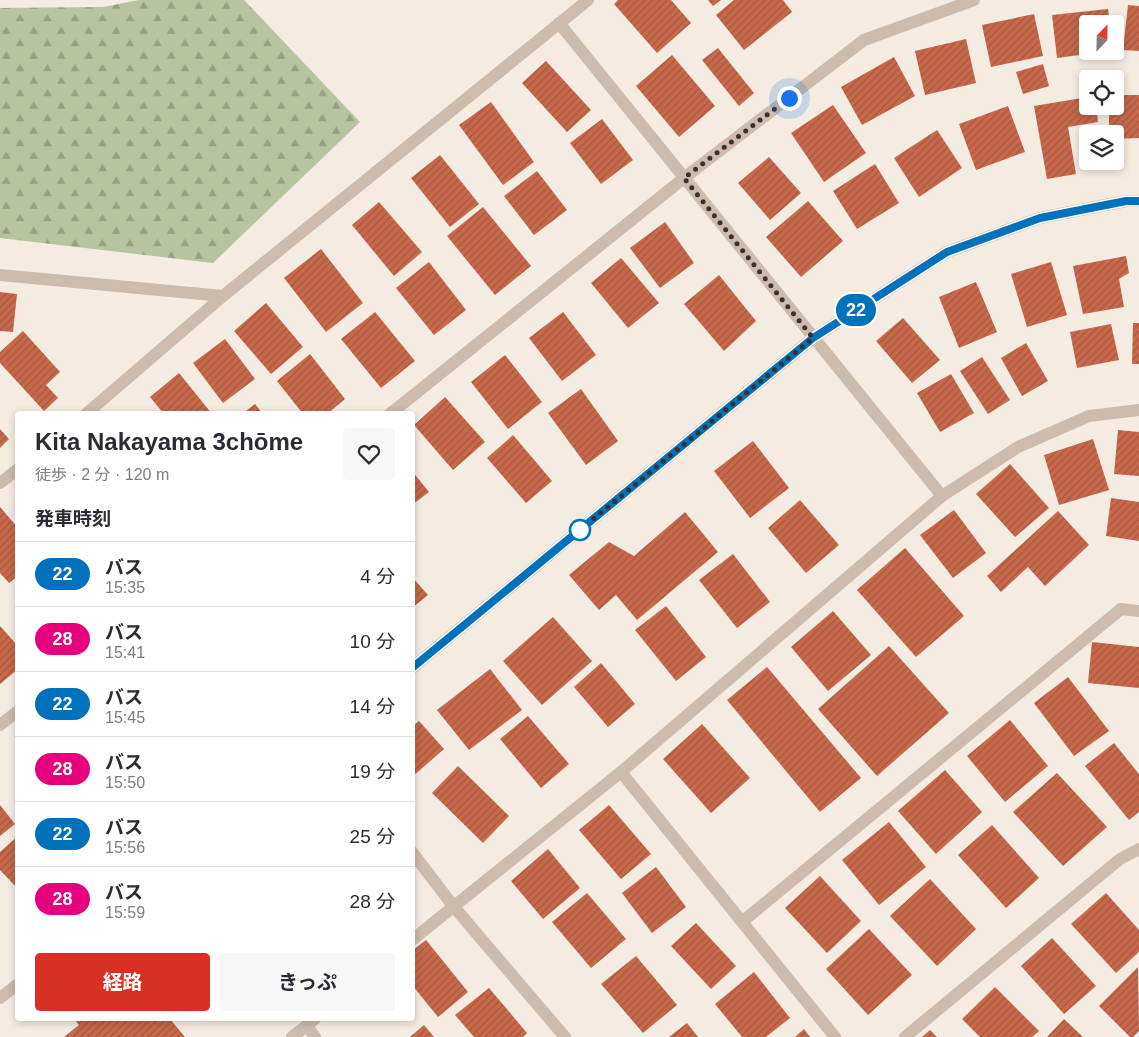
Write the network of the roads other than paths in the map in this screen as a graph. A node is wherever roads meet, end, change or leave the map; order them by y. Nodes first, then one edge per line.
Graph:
1 (588, 0) edge
2 (974, 0) edge
3 (559, 23) junction
4 (684, 178) junction
5 (1139, 201) edge
6 (0, 275) edge
7 (223, 296) junction
8 (813, 338) junction
9 (1139, 410) edge
10 (89, 411) edge
11 (394, 411) edge
12 (15, 472) edge
13 (0, 483) edge
14 (942, 496) junction
15 (1139, 611) edge
16 (415, 666) edge
17 (15, 713) edge
18 (0, 725) edge
19 (621, 772) junction
20 (1139, 849) edge
21 (415, 856) edge
22 (454, 906) junction
23 (742, 922) junction
24 (415, 938) edge
25 (15, 986) edge
26 (0, 998) edge
27 (311, 1022) edge
28 (292, 1037) edge
29 (316, 1037) edge
30 (565, 1037) edge
31 (835, 1037) edge
32 (905, 1037) edge

1 - 3 street
2 - 4 street
3 - 4 street
3 - 7 street
4 - 8 street
4 - 11 street
5 - 8 street
6 - 7 street
7 - 10 street
8 - 14 street
8 - 16 street
9 - 14 street
12 - 13 street
14 - 19 street
15 - 23 street
17 - 18 street
19 - 22 street
19 - 23 street
20 - 32 street
21 - 22 street
22 - 24 street
22 - 30 street
23 - 31 street
25 - 26 street
27 - 28 street
27 - 29 street

